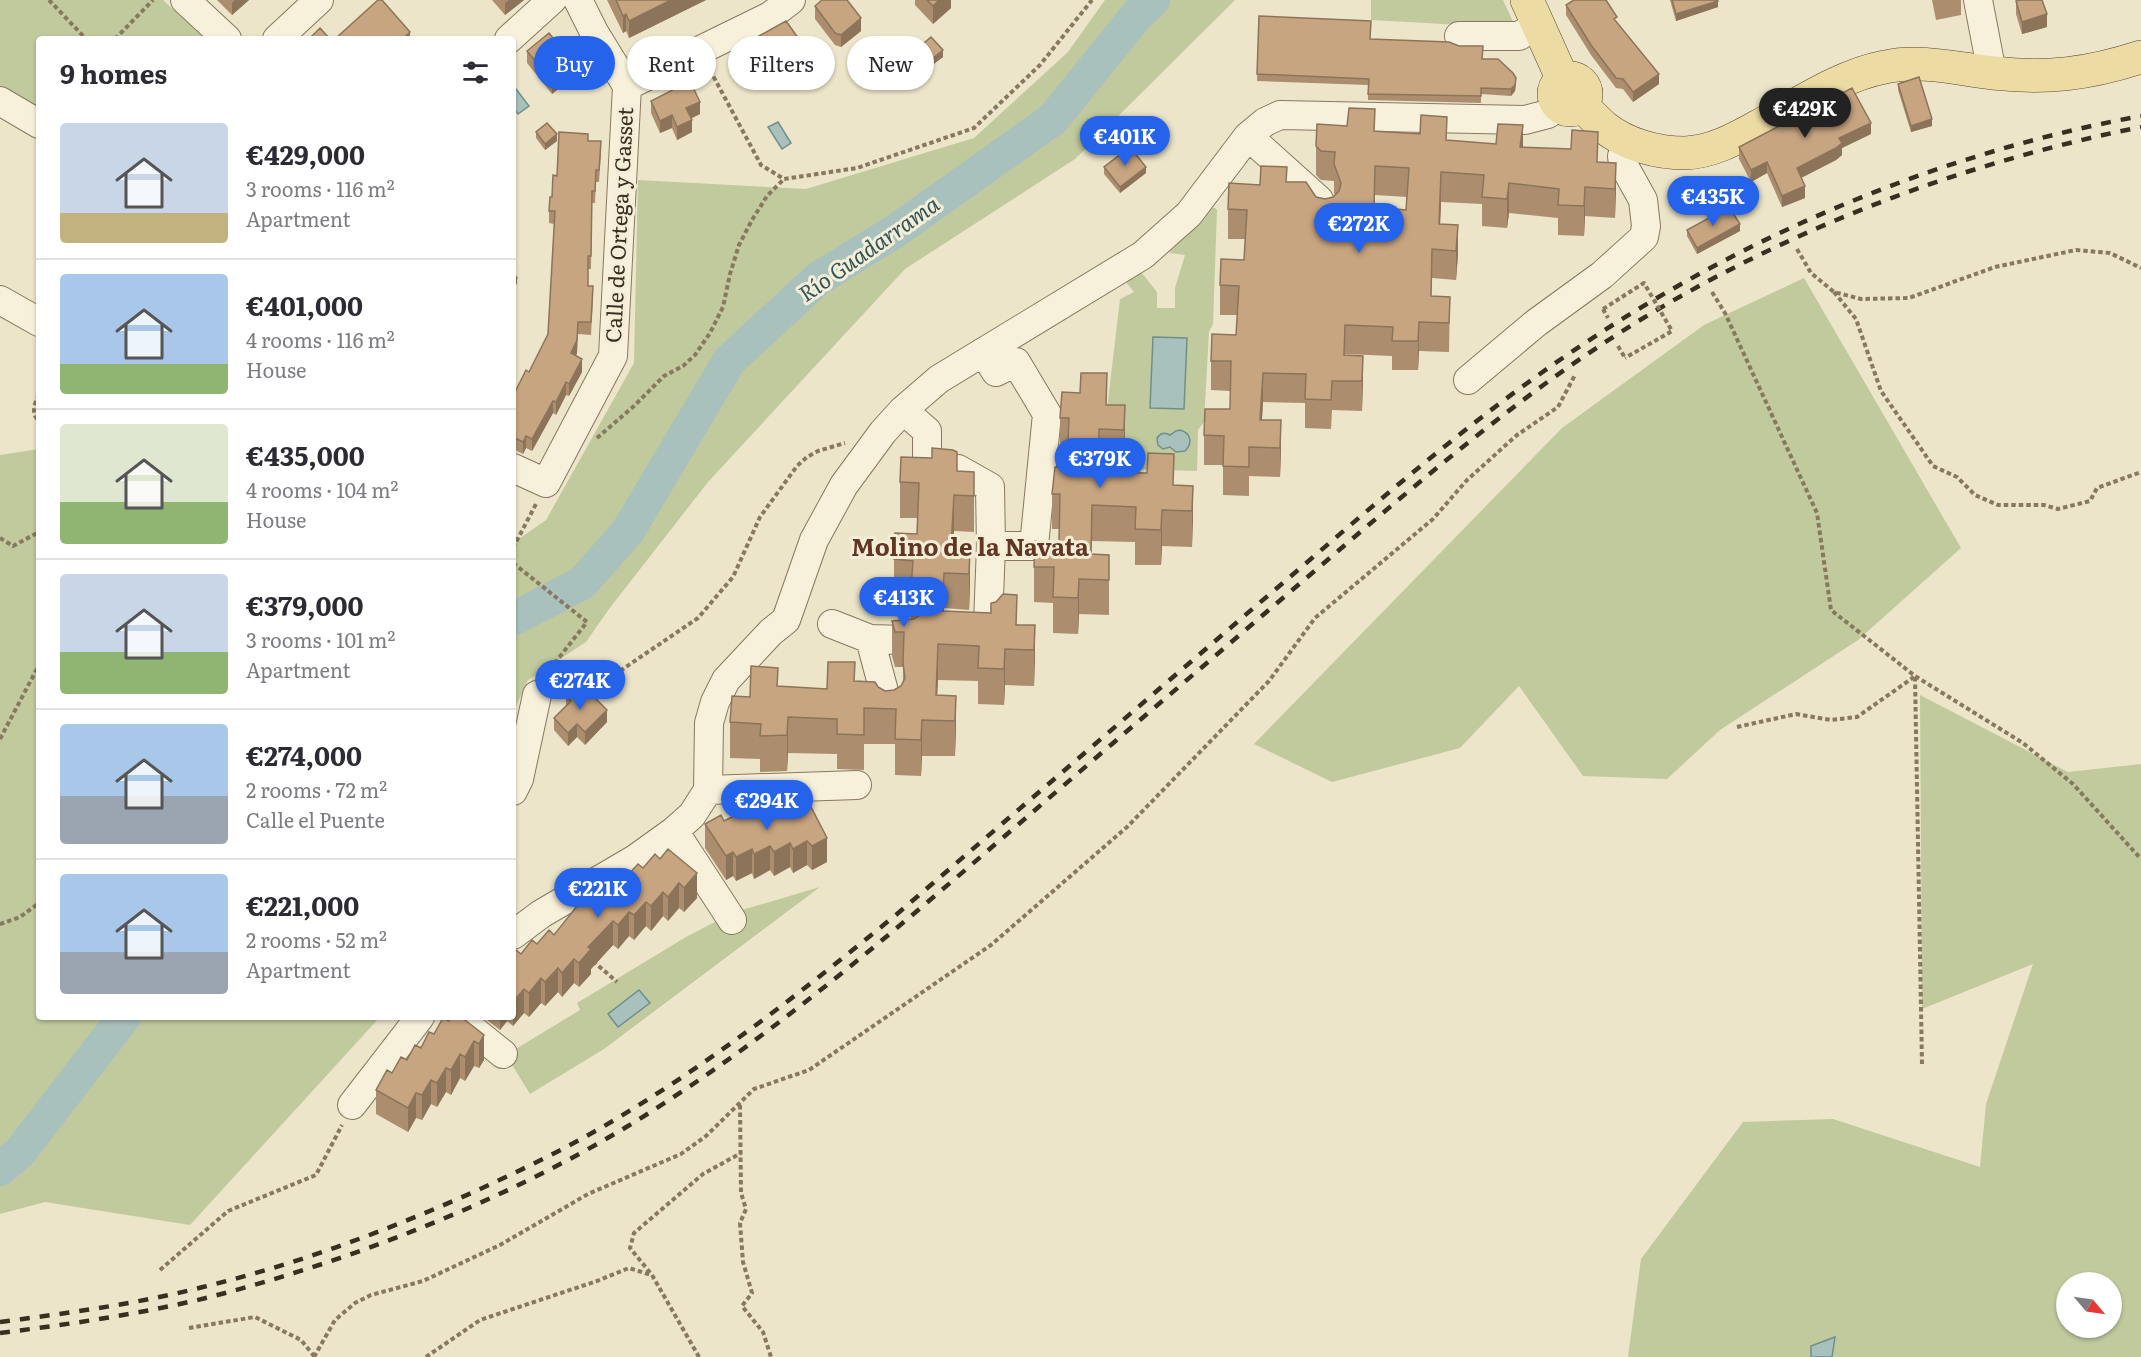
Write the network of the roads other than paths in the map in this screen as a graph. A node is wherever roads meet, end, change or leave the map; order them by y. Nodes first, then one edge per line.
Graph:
1 (185, 0) edge
2 (320, 0) edge
3 (552, 0) edge
4 (578, 0) edge
5 (791, 0) edge
6 (1978, 0) edge
7 (1532, 12) edge
8 (224, 36) edge
9 (280, 36) edge
10 (512, 36) edge
11 (1459, 36) dead end
12 (716, 43) edge
13 (2141, 57) edge
14 (1992, 73) junction
15 (627, 86) joint
16 (1568, 96) junction
17 (0, 102) edge
18 (36, 122) edge
19 (1248, 136) junction
20 (1629, 142) junction
21 (1324, 212) edge
22 (0, 300) edge
23 (36, 320) edge
24 (983, 352) junction
25 (1468, 380) dead end
26 (903, 410) junction
27 (516, 468) edge
28 (991, 546) junction
29 (988, 623) edge
30 (832, 624) dead end
31 (870, 639) junction
32 (907, 640) edge
33 (537, 694) road end
34 (889, 710) edge
35 (516, 785) edge
36 (857, 785) dead end
37 (708, 790) junction
38 (674, 831) junction
39 (732, 920) dead end
40 (516, 933) edge
41 (418, 1020) edge
42 (461, 1020) edge
43 (503, 1054) dead end
44 (352, 1105) road end

1 - 8 street
2 - 9 street
3 - 10 street
4 - 15 street, Calle de Ortega y Gasset
5 - 12 street
6 - 14 street
7 - 11 street
7 - 16 main road
13 - 14 main road
14 - 20 main road
15 - 27 street, Calle de Ortega y Gasset
16 - 19 street
16 - 20 main road
17 - 18 street
19 - 21 street
19 - 24 street
20 - 25 street
22 - 23 street
24 - 26 street
24 - 28 street
26 - 28 street
26 - 37 street
28 - 29 street
30 - 31 street
31 - 32 street
31 - 34 street
33 - 35 street
36 - 37 street
37 - 38 street
38 - 39 street
38 - 40 street
41 - 44 street
42 - 43 street

